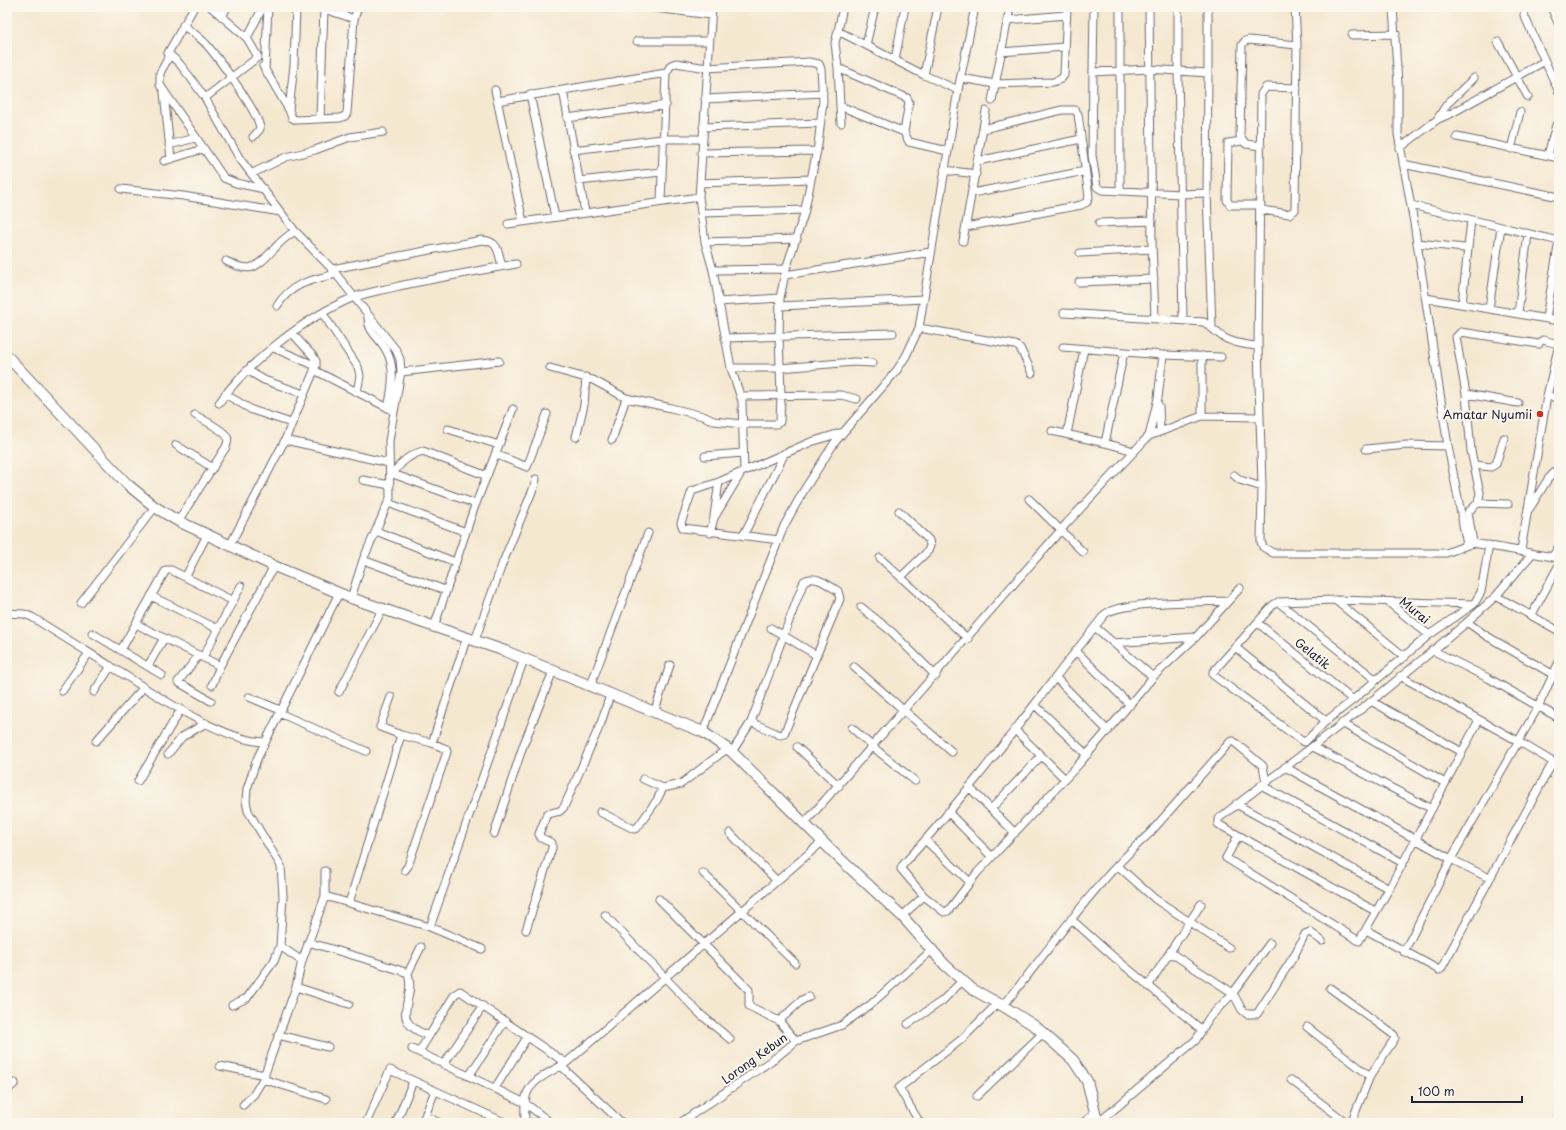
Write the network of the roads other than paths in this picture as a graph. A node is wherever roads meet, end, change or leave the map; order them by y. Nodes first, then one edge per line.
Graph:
1 (194, 7) edge
2 (212, 7) edge
3 (227, 7) edge
4 (263, 7) edge
5 (268, 7) edge
6 (296, 7) edge
7 (358, 7) edge
8 (647, 7) edge
9 (712, 7) edge
10 (843, 7) edge
11 (874, 7) edge
12 (905, 7) edge
13 (938, 7) edge
14 (975, 7) edge
15 (1010, 7) edge
16 (1067, 7) edge
17 (1094, 7) edge
18 (1120, 7) edge
19 (1149, 7) edge
20 (1178, 7) edge
21 (1208, 7) edge
22 (1294, 7) edge
23 (1394, 7) edge
24 (1551, 7) edge
25 (322, 8) edge
26 (711, 15) junction
27 (1524, 15) dead end
28 (1066, 16) junction
29 (222, 17) junction
30 (354, 19) junction
31 (1008, 20) junction
32 (1559, 23) edge
33 (183, 25) junction
34 (838, 31) junction
35 (1396, 34) junction
36 (1352, 35) dead end
37 (247, 38) junction
38 (637, 41) dead end
39 (709, 41) junction
40 (1498, 42) dead end
41 (866, 46) junction
42 (1297, 46) junction
43 (1064, 47) junction
44 (1001, 52) junction
45 (170, 55) junction
46 (258, 57) junction
47 (895, 60) junction
48 (1545, 61) junction
49 (707, 68) junction
50 (838, 68) junction
51 (1150, 69) junction
52 (265, 70) junction
53 (1121, 71) junction
54 (1178, 71) junction
55 (1093, 72) junction
56 (666, 73) junction
57 (1208, 73) junction
58 (924, 75) junction
59 (231, 78) junction
60 (961, 78) junction
61 (1474, 78) dead end
62 (1517, 78) junction
63 (995, 84) junction
64 (1297, 88) junction
65 (495, 90) dead end
66 (563, 90) junction
67 (958, 90) junction
68 (164, 91) junction
69 (1559, 92) edge
70 (823, 93) junction
71 (530, 94) junction
72 (1528, 97) dead end
73 (205, 98) junction
74 (705, 99) junction
75 (498, 101) junction
76 (992, 101) dead end
77 (666, 105) junction
78 (840, 106) junction
79 (289, 110) junction
80 (986, 111) dead end
81 (1520, 112) dead end
82 (567, 118) junction
83 (320, 119) junction
84 (1438, 119) junction
85 (820, 123) junction
86 (841, 123) dead end
87 (1556, 125) dead end
88 (703, 126) junction
89 (983, 129) junction
90 (383, 132) dead end
91 (904, 132) junction
92 (1457, 136) dead end
93 (253, 137) dead end
94 (195, 138) junction
95 (662, 139) junction
96 (702, 139) junction
97 (1081, 139) junction
98 (1242, 141) junction
99 (169, 145) junction
100 (1261, 146) junction
101 (1400, 148) junction
102 (203, 149) junction
103 (1511, 149) junction
104 (573, 150) junction
105 (817, 151) junction
106 (948, 152) junction
107 (701, 153) junction
108 (1548, 155) junction
109 (1559, 158) edge
110 (171, 159) junction
111 (164, 161) dead end
112 (978, 161) junction
113 (1403, 164) junction
114 (944, 170) junction
115 (1085, 170) junction
116 (661, 172) junction
117 (253, 173) junction
118 (976, 174) junction
119 (811, 179) junction
120 (579, 181) junction
121 (700, 183) junction
122 (121, 189) dead end
123 (264, 189) junction
124 (1120, 191) junction
125 (972, 193) junction
126 (1151, 193) junction
127 (1207, 193) junction
128 (1181, 194) junction
129 (699, 197) junction
130 (1559, 197) edge
131 (661, 202) junction
132 (1411, 206) junction
133 (1261, 208) junction
134 (805, 210) junction
135 (281, 212) junction
136 (585, 212) junction
137 (701, 213) junction
138 (555, 217) junction
139 (1471, 220) junction
140 (1152, 221) junction
141 (523, 222) junction
142 (1099, 223) dead end
143 (508, 224) dead end
144 (966, 227) junction
145 (1501, 227) junction
146 (295, 231) junction
147 (1528, 234) junction
148 (797, 238) junction
149 (963, 241) dead end
150 (1559, 241) edge
151 (705, 242) junction
152 (1417, 243) junction
153 (1464, 248) dead end
154 (1152, 249) junction
155 (931, 252) junction
156 (1080, 252) dead end
157 (226, 261) dead end
158 (516, 264) dead end
159 (502, 266) junction
160 (713, 270) junction
161 (334, 272) junction
162 (786, 272) junction
163 (1154, 279) junction
164 (1080, 282) dead end
165 (355, 297) junction
166 (1426, 298) junction
167 (924, 299) junction
168 (718, 302) junction
169 (780, 302) junction
170 (1462, 304) junction
171 (277, 306) dead end
172 (1489, 309) junction
173 (1064, 313) dead end
174 (1518, 313) junction
175 (323, 314) junction
176 (368, 315) junction
177 (1155, 318) junction
178 (1546, 318) junction
179 (1183, 320) junction
180 (1559, 321) edge
181 (1212, 327) junction
182 (919, 328) junction
183 (292, 333) junction
184 (893, 333) dead end
185 (779, 336) junction
186 (725, 338) junction
187 (1558, 344) edge
188 (1258, 346) junction
189 (1063, 347) dead end
190 (274, 348) junction
191 (1084, 349) junction
192 (1124, 352) junction
193 (1163, 355) junction
194 (7, 356) edge
195 (1202, 356) junction
196 (1221, 357) dead end
197 (499, 361) dead end
198 (873, 363) dead end
199 (315, 368) junction
200 (550, 368) dead end
201 (731, 368) junction
202 (780, 368) junction
203 (247, 370) junction
204 (401, 372) junction
205 (1032, 373) dead end
206 (586, 377) junction
207 (357, 392) junction
208 (225, 394) junction
209 (304, 394) junction
210 (1466, 394) junction
211 (740, 396) junction
212 (781, 396) junction
213 (1547, 396) junction
214 (626, 398) junction
215 (1158, 398) junction
216 (1559, 398) edge
217 (857, 399) dead end
218 (219, 403) dead end
219 (1518, 403) dead end
220 (513, 409) dead end
221 (391, 410) junction
222 (547, 414) dead end
223 (195, 415) dead end
224 (1202, 416) junction
225 (1260, 417) junction
226 (291, 423) junction
227 (742, 424) junction
228 (448, 429) dead end
229 (844, 431) junction
230 (1052, 431) dead end
231 (1160, 431) junction
232 (1067, 434) junction
233 (1150, 436) junction
234 (576, 437) dead end
235 (1504, 438) dead end
236 (285, 440) junction
237 (612, 440) dead end
238 (1105, 442) junction
239 (176, 445) dead end
240 (499, 445) junction
241 (1448, 446) junction
242 (1366, 449) dead end
243 (1134, 451) junction
244 (743, 453) junction
245 (495, 454) junction
246 (785, 454) junction
247 (705, 456) dead end
248 (389, 462) junction
249 (1475, 465) junction
250 (213, 468) junction
251 (1559, 468) edge
252 (743, 472) junction
253 (391, 474) junction
254 (1234, 475) dead end
255 (487, 476) junction
256 (536, 479) dead end
257 (363, 480) dead end
258 (719, 482) junction
259 (390, 485) junction
260 (1262, 487) junction
261 (1029, 499) dead end
262 (388, 503) junction
263 (476, 504) junction
264 (1478, 504) junction
265 (1508, 504) dead end
266 (155, 507) junction
267 (1528, 509) junction
268 (899, 511) dead end
269 (714, 518) junction
270 (178, 521) junction
271 (1064, 527) junction
272 (376, 531) junction
273 (466, 532) junction
274 (648, 533) dead end
275 (710, 533) junction
276 (207, 535) junction
277 (743, 536) junction
278 (779, 540) junction
279 (1470, 544) junction
280 (230, 545) junction
281 (1489, 545) junction
282 (1559, 546) edge
283 (1521, 550) junction
284 (1083, 552) dead end
285 (1532, 554) junction
286 (1556, 557) edge
287 (880, 558) dead end
288 (363, 560) junction
289 (455, 562) junction
290 (1559, 565) edge
291 (274, 566) junction
292 (186, 576) junction
293 (902, 576) junction
294 (241, 586) dead end
295 (1240, 588) dead end
296 (445, 590) junction
297 (339, 593) junction
298 (151, 596) junction
299 (1496, 596) junction
300 (351, 598) junction
301 (1335, 600) junction
302 (233, 601) junction
303 (1228, 601) junction
304 (1278, 602) junction
305 (1388, 602) junction
306 (81, 603) dead end
307 (1474, 604) junction
308 (861, 607) dead end
309 (382, 610) junction
310 (7, 613) edge
311 (1530, 616) junction
312 (1467, 622) junction
313 (1258, 623) junction
314 (136, 624) junction
315 (434, 627) junction
316 (1095, 627) junction
317 (772, 628) dead end
318 (218, 629) junction
319 (1559, 631) edge
320 (92, 633) dead end
321 (784, 634) junction
322 (1429, 635) junction
323 (1196, 637) junction
324 (164, 638) junction
325 (471, 639) junction
326 (968, 639) junction
327 (1113, 643) junction
328 (1236, 647) junction
329 (121, 650) junction
330 (1432, 650) junction
331 (1076, 651) junction
332 (89, 653) junction
333 (816, 655) junction
334 (201, 656) junction
335 (1405, 657) junction
336 (524, 659) junction
337 (1559, 662) edge
338 (670, 665) dead end
339 (111, 666) junction
340 (148, 666) junction
341 (220, 666) junction
342 (854, 667) dead end
343 (553, 671) junction
344 (162, 675) dead end
345 (1552, 675) junction
346 (936, 676) junction
347 (1400, 676) junction
348 (1056, 678) junction
349 (1152, 678) junction
350 (1559, 678) edge
351 (1376, 680) junction
352 (212, 685) dead end
353 (144, 687) junction
354 (590, 687) junction
355 (62, 691) dead end
356 (94, 692) dead end
357 (339, 692) dead end
358 (610, 695) junction
359 (249, 697) dead end
360 (391, 697) dead end
361 (1353, 700) junction
362 (210, 701) dead end
363 (1371, 701) junction
364 (1130, 704) junction
365 (1035, 705) junction
366 (1538, 707) junction
367 (181, 709) junction
368 (279, 711) junction
369 (904, 712) junction
370 (654, 713) junction
371 (1559, 718) edge
372 (1479, 720) junction
373 (1326, 721) junction
374 (752, 722) junction
375 (206, 723) junction
376 (1342, 723) junction
377 (852, 728) dead end
378 (1015, 730) junction
379 (1108, 731) junction
380 (703, 732) junction
381 (401, 735) junction
382 (1518, 741) junction
383 (96, 742) dead end
384 (265, 742) junction
385 (432, 743) junction
386 (797, 747) dead end
387 (872, 747) junction
388 (1313, 747) junction
389 (730, 750) junction
390 (366, 751) dead end
391 (952, 752) dead end
392 (1462, 752) junction
393 (168, 754) dead end
394 (1087, 755) junction
395 (1041, 756) junction
396 (1556, 761) edge
397 (1285, 767) junction
398 (1065, 779) junction
399 (643, 780) dead end
400 (138, 781) dead end
401 (915, 781) dead end
402 (1445, 783) junction
403 (1264, 784) junction
404 (839, 786) junction
405 (969, 787) junction
406 (662, 788) junction
407 (1236, 804) junction
408 (990, 809) junction
409 (1432, 809) junction
410 (600, 812) dead end
411 (948, 812) junction
412 (804, 824) junction
413 (730, 833) dead end
414 (1015, 833) junction
415 (494, 834) dead end
416 (1238, 836) junction
417 (1416, 839) junction
418 (926, 840) junction
419 (822, 842) junction
420 (992, 856) junction
421 (1451, 859) junction
422 (1403, 863) junction
423 (1118, 866) junction
424 (325, 870) dead end
425 (405, 870) dead end
426 (703, 873) dead end
427 (1489, 878) junction
428 (777, 881) junction
429 (970, 882) junction
430 (1389, 889) junction
431 (325, 896) junction
432 (924, 896) junction
433 (659, 899) dead end
434 (349, 903) junction
435 (1201, 904) dead end
436 (1375, 911) junction
437 (741, 912) junction
438 (605, 915) dead end
439 (902, 916) junction
440 (1071, 919) junction
441 (1189, 922) junction
442 (430, 927) junction
443 (526, 930) dead end
444 (1366, 930) junction
445 (1322, 941) dead end
446 (308, 942) junction
447 (1270, 943) dead end
448 (703, 945) junction
449 (280, 946) junction
450 (421, 947) dead end
451 (1229, 948) dead end
452 (482, 949) dead end
453 (933, 949) junction
454 (1404, 952) junction
455 (1171, 953) junction
456 (302, 961) junction
457 (795, 963) dead end
458 (408, 974) junction
459 (666, 977) junction
460 (962, 981) junction
461 (1148, 986) junction
462 (296, 987) junction
463 (1330, 988) dead end
464 (1233, 993) junction
465 (809, 997) dead end
466 (349, 1004) dead end
467 (1000, 1004) junction
468 (232, 1005) dead end
469 (483, 1006) junction
470 (505, 1021) junction
471 (779, 1021) junction
472 (908, 1024) dead end
473 (1307, 1027) dead end
474 (1202, 1030) junction
475 (1044, 1033) junction
476 (278, 1035) junction
477 (429, 1036) junction
478 (528, 1036) junction
479 (730, 1039) dead end
480 (796, 1041) junction
481 (328, 1047) dead end
482 (444, 1064) junction
483 (563, 1064) junction
484 (220, 1066) dead end
485 (469, 1076) junction
486 (1370, 1076) junction
487 (264, 1077) junction
488 (1291, 1080) dead end
489 (413, 1081) junction
490 (15, 1083) dead end
491 (494, 1088) junction
492 (7, 1090) edge
493 (435, 1091) junction
494 (977, 1096) dead end
495 (326, 1099) dead end
496 (525, 1103) junction
497 (243, 1105) dead end
498 (1095, 1113) junction
499 (425, 1116) junction
500 (682, 1121) edge
501 (366, 1123) edge
502 (396, 1123) edge
503 (422, 1123) edge
504 (440, 1123) edge
505 (506, 1123) edge
506 (524, 1123) edge
507 (551, 1123) edge
508 (622, 1123) edge
509 (920, 1123) edge
510 (1083, 1123) edge
511 (1098, 1123) edge
512 (1347, 1123) edge
513 (1351, 1123) edge

1 - 33 street
2 - 29 street
3 - 29 street
4 - 37 street
5 - 52 street
6 - 79 street
7 - 30 street
8 - 26 street
9 - 26 street
10 - 34 street
11 - 41 street
12 - 47 street
13 - 58 street
14 - 60 street
15 - 31 street
16 - 28 street
17 - 55 street
18 - 53 street
19 - 51 street
20 - 54 street
21 - 57 street
22 - 42 street
23 - 35 street
24 - 32 street
25 - 30 street
25 - 83 street
26 - 39 street
27 - 48 street
28 - 31 street
28 - 43 street
29 - 37 street
30 - 83 street
31 - 44 street
33 - 45 street
33 - 59 street
34 - 41 street
34 - 50 street
35 - 36 street
35 - 101 street
37 - 46 street
38 - 39 street
39 - 49 street
40 - 62 street
41 - 47 street
42 - 64 street
42 - 98 street
43 - 44 street
43 - 63 street
44 - 63 street
45 - 68 street
45 - 73 street
46 - 52 street
46 - 59 street
47 - 58 street
48 - 62 street
48 - 69 street
49 - 56 street
49 - 70 street
49 - 74 street
50 - 78 street
50 - 91 street
51 - 53 street
51 - 54 street
51 - 126 street
52 - 79 street
53 - 55 street
53 - 124 street
54 - 57 street
54 - 128 street
55 - 124 street
56 - 66 street
56 - 77 street
57 - 127 street
58 - 67 street
59 - 73 street
59 - 93 street
60 - 63 street
60 - 67 street
61 - 84 street
62 - 72 street
62 - 84 street
63 - 76 street
64 - 100 street
64 - 133 street
65 - 75 street
66 - 71 street
66 - 82 street
67 - 106 street
68 - 94 street
68 - 99 street
70 - 74 street
70 - 85 street
71 - 75 street
71 - 138 street
73 - 117 street
74 - 88 street
75 - 141 street
77 - 82 street
77 - 95 street
78 - 86 street
78 - 91 street
79 - 83 street
80 - 89 street
81 - 103 street
82 - 104 street
84 - 101 street
85 - 88 street
85 - 105 street
87 - 108 street
88 - 96 street
89 - 97 street
89 - 112 street
90 - 117 street
91 - 106 street
92 - 103 street
94 - 99 street
94 - 102 street
95 - 96 street
95 - 104 street
95 - 116 street
96 - 107 street
97 - 112 street
97 - 115 street
98 - 100 street
98 - 133 street
99 - 110 street
100 - 133 street
101 - 113 street
102 - 110 street
102 - 123 street
103 - 108 street
104 - 120 street
105 - 107 street
105 - 119 street
106 - 114 street
107 - 121 street
108 - 109 street
110 - 111 street
112 - 118 street
113 - 130 street
113 - 132 street
114 - 118 street
114 - 155 street
115 - 125 street
115 - 144 street
116 - 120 street
116 - 131 street
117 - 123 street
118 - 125 street
119 - 121 street
119 - 134 street
120 - 136 street
121 - 129 street
122 - 135 street
123 - 135 street
124 - 126 street
125 - 144 street
126 - 128 street
126 - 140 street
127 - 128 street
127 - 181 street
128 - 179 street
129 - 131 street
129 - 137 street
131 - 136 street
132 - 139 street
132 - 152 street
133 - 188 street
134 - 137 street
134 - 148 street
135 - 146 street
136 - 138 street
137 - 151 street
138 - 141 street
139 - 145 street
139 - 170 street
140 - 142 street
140 - 154 street
141 - 143 street
144 - 149 street
145 - 147 street
145 - 172 street
146 - 157 street
146 - 161 street
147 - 150 street
147 - 174 street
148 - 151 street
148 - 162 street
150 - 178 street
151 - 160 street
152 - 153 street
152 - 166 street
154 - 156 street
154 - 163 street
155 - 162 street
155 - 167 street
158 - 159 street
159 - 161 street
159 - 165 street
160 - 162 street
160 - 168 street
161 - 165 street
161 - 171 street
162 - 169 street
163 - 164 street
163 - 177 street
165 - 175 street
165 - 176 street
166 - 170 street
166 - 241 street
167 - 169 street
167 - 182 street
168 - 169 street
168 - 186 street
169 - 185 street
170 - 172 street
172 - 174 street
173 - 177 street
174 - 178 street
175 - 183 street
175 - 207 street
176 - 204 street
176 - 221 street
177 - 179 street
178 - 180 street
179 - 181 street
181 - 188 street
182 - 205 street
182 - 229 street
183 - 190 street
183 - 199 street
184 - 185 street
185 - 186 street
185 - 202 street
186 - 201 street
187 - 210 street
187 - 213 street
188 - 225 street
189 - 191 street
190 - 199 street
190 - 203 street
191 - 192 street
191 - 232 street
192 - 193 street
192 - 238 street
193 - 195 street
193 - 215 street
194 - 266 main road
195 - 196 street
195 - 224 street
197 - 204 street
198 - 202 street
199 - 207 street
199 - 209 street
200 - 206 street
201 - 202 street
201 - 211 street
202 - 212 street
203 - 208 street
203 - 209 street
204 - 221 street
206 - 214 street
206 - 234 street
207 - 221 street
208 - 218 street
208 - 226 street
209 - 226 street
210 - 219 street
210 - 249 street
211 - 212 street
211 - 227 street
212 - 217 street
212 - 227 street
213 - 216 street
213 - 267 street
214 - 227 street
214 - 237 street
215 - 231 street
215 - 233 street
220 - 240 street
221 - 248 street
222 - 245 street
223 - 250 street
224 - 225 street
224 - 231 street
225 - 260 street
226 - 236 street
227 - 244 street
228 - 240 street
229 - 246 street
229 - 278 street
230 - 232 street
231 - 233 street
232 - 238 street
233 - 243 street
235 - 249 street
236 - 248 street
236 - 280 street
238 - 243 street
239 - 250 street
240 - 245 street
241 - 242 street
241 - 279 street
243 - 271 street
244 - 247 street
244 - 252 street
245 - 255 street
246 - 252 street
246 - 277 street
248 - 253 street
249 - 264 street
250 - 270 street
251 - 267 street
252 - 258 street
252 - 269 street
253 - 255 street
253 - 259 street
253 - 263 street
254 - 260 street
255 - 263 street
256 - 325 street
257 - 259 street
258 - 269 street
258 - 275 street
259 - 262 street
260 - 279 street
261 - 271 street
262 - 272 street
262 - 273 street
263 - 273 street
264 - 265 street
264 - 279 street
266 - 270 main road
266 - 306 street
267 - 283 street
268 - 293 street
269 - 275 street
270 - 276 main road
271 - 284 street
271 - 326 street
272 - 288 street
272 - 289 street
273 - 289 street
274 - 354 street
275 - 277 street
276 - 280 main road
276 - 292 street
277 - 278 street
278 - 380 street
279 - 281 street
280 - 291 main road
281 - 283 street
281 - 307 street
282 - 286 street
283 - 285 street
285 - 286 street
285 - 299 street
287 - 293 street
288 - 296 street
288 - 300 street
289 - 296 street
290 - 311 street
291 - 297 main road
291 - 341 street
292 - 298 street
292 - 302 street
293 - 326 street
294 - 302 street
295 - 303 street
296 - 315 street
297 - 300 main road
297 - 368 street
298 - 314 street
298 - 318 street
299 - 311 street
299 - 312 street
300 - 309 main road
301 - 304 street
301 - 305 street
301 - 335 street
302 - 318 street
303 - 316 street
303 - 323 street
304 - 313 street
304 - 351 street
305 - 307 street
305 - 322 street, Murai
307 - 322 street
308 - 346 street
309 - 315 main road
309 - 357 street
310 - 332 street
311 - 319 street
312 - 330 street
312 - 345 street
313 - 328 street
313 - 361 street, Gelatik
314 - 324 street
314 - 329 street
315 - 325 main road
316 - 327 street
316 - 331 street
317 - 321 street
318 - 334 street
320 - 329 street
321 - 333 street
321 - 333 street
321 - 374 street
322 - 335 street
323 - 327 street
323 - 349 street
324 - 334 street
324 - 340 street
325 - 336 main road
325 - 385 street
326 - 346 street
327 - 349 street
328 - 373 street
328 - 373 street
329 - 340 street
330 - 347 street
330 - 366 street
331 - 348 street
331 - 364 street
332 - 339 street
332 - 355 street
333 - 374 street
334 - 341 street
334 - 362 street
335 - 351 street
336 - 343 main road
336 - 442 street
337 - 345 street
338 - 370 street
339 - 353 street
339 - 356 street
340 - 344 street
341 - 352 street
342 - 369 street
343 - 354 main road
343 - 415 street
345 - 350 street
345 - 366 street
346 - 369 street
347 - 363 street
347 - 372 street
348 - 365 street
348 - 379 street
349 - 364 street
351 - 361 street
353 - 367 street
353 - 383 street
354 - 358 main road
358 - 370 main road
358 - 443 street
359 - 368 street
360 - 381 street
361 - 373 street
363 - 376 street
363 - 392 street
364 - 379 street
365 - 378 street
365 - 394 street
366 - 371 street
366 - 382 street
367 - 375 street
367 - 400 street
368 - 384 street
368 - 390 street
369 - 387 street
369 - 391 street
370 - 380 main road
372 - 382 street
372 - 392 street
374 - 389 street
375 - 384 street
375 - 393 street
376 - 388 street
376 - 402 street
377 - 387 street
378 - 395 street
378 - 405 street
379 - 394 street
380 - 389 main road
381 - 385 street
381 - 434 street
382 - 396 street
382 - 421 street
384 - 449 street
385 - 425 street
386 - 404 street
387 - 401 street
387 - 404 street
388 - 397 street
388 - 409 street
389 - 406 street
389 - 412 main road
392 - 402 street
394 - 398 street
395 - 398 street
395 - 408 street
396 - 427 street
397 - 403 street
397 - 417 street
398 - 414 street
399 - 406 street
402 - 409 street
403 - 407 street
403 - 422 street
403 - 423 street
404 - 412 street
405 - 408 street
405 - 411 street
406 - 410 street
407 - 416 street
407 - 430 street
408 - 414 street
409 - 417 street
411 - 418 street
411 - 420 street
412 - 419 main road
413 - 428 street
414 - 420 street
416 - 436 street
416 - 444 street
417 - 421 street
417 - 422 street
418 - 429 street
418 - 432 street
419 - 428 street
419 - 439 main road
420 - 429 street
421 - 427 street
421 - 454 street
422 - 430 street
423 - 440 street
423 - 441 street
424 - 431 street
426 - 437 street
427 - 454 street
428 - 437 street
429 - 432 street
430 - 436 street
431 - 434 street
431 - 446 street
432 - 439 street
433 - 448 street
434 - 442 street
435 - 441 street
436 - 444 street
437 - 448 street
437 - 457 street
438 - 459 street
439 - 453 main road
440 - 461 street
440 - 467 street
441 - 451 street
441 - 455 street
442 - 452 street
444 - 454 street
445 - 464 street
446 - 456 street
446 - 458 street
447 - 464 street
448 - 459 street
448 - 471 street
449 - 456 street
449 - 468 street
450 - 458 street
453 - 460 main road
453 - 480 street, Lorong Kebun
455 - 461 street
455 - 464 street
456 - 462 street
458 - 477 street
459 - 479 street
459 - 483 street
460 - 467 main road
460 - 472 street
461 - 474 street
462 - 466 street
462 - 476 street
463 - 486 street
464 - 474 street
465 - 471 street
467 - 475 main road
467 - 509 street
469 - 470 street
469 - 477 street
469 - 482 street
470 - 478 street
470 - 485 street
471 - 480 street
473 - 486 street
474 - 511 street
475 - 494 street
475 - 498 main road
476 - 481 street
476 - 487 street
477 - 482 street
478 - 483 street
478 - 491 street
480 - 500 street, Lorong Kebun
482 - 485 street
483 - 496 street
483 - 508 street
484 - 487 street
485 - 491 street
486 - 513 street
487 - 495 street
487 - 497 street
488 - 512 street
489 - 493 street
489 - 501 street
489 - 502 street
490 - 492 street
491 - 496 street
493 - 499 street
493 - 505 street
496 - 506 street
496 - 507 street
498 - 510 street
498 - 511 main road
499 - 503 street
499 - 504 street

